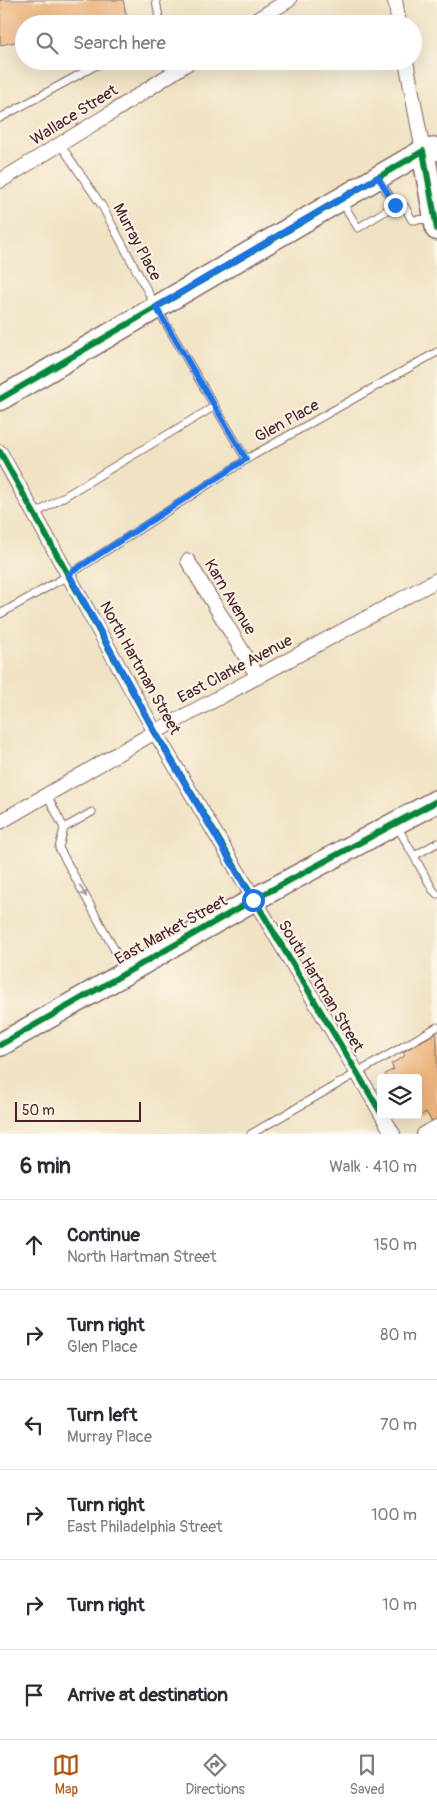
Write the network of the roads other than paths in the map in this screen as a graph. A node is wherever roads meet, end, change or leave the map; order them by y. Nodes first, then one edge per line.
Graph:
1 (156, 0) edge
2 (288, 0) edge
3 (395, 0) edge
4 (271, 5) edge
5 (158, 15) edge
6 (260, 15) edge
7 (398, 15) edge
8 (88, 70) edge
9 (168, 70) edge
10 (408, 70) edge
11 (0, 118) edge
12 (60, 144) junction
13 (430, 150) edge
14 (378, 177) junction
15 (0, 181) edge
16 (340, 199) junction
17 (395, 205) junction
18 (436, 224) edge
19 (156, 307) junction
20 (437, 352) edge
21 (0, 399) edge
22 (215, 406) junction
23 (0, 452) edge
24 (246, 459) junction
25 (35, 514) junction
26 (188, 561) dead end
27 (69, 574) junction
28 (437, 580) edge
29 (0, 614) edge
30 (258, 677) junction
31 (155, 732) junction
32 (47, 795) junction
33 (437, 796) edge
34 (437, 801) edge
35 (92, 812) dead end
36 (404, 817) junction
37 (0, 822) edge
38 (64, 828) junction
39 (437, 843) edge
40 (414, 856) junction
41 (436, 892) edge
42 (253, 900) junction
43 (127, 971) junction
44 (437, 1027) edge
45 (0, 1045) edge
46 (357, 1072) junction
47 (377, 1106) edge
48 (385, 1119) edge
49 (437, 1126) edge
50 (251, 1134) edge
51 (393, 1134) edge
52 (424, 1134) edge

1 - 5 lane
2 - 4 street
3 - 7 street
4 - 6 street
8 - 11 lane
9 - 12 street, Wallace Street
10 - 13 street
12 - 15 street, Wallace Street
12 - 19 lane, Murray Place
13 - 14 main road
13 - 18 main road
14 - 16 main road
14 - 17 lane
16 - 17 lane
16 - 19 main road
17 - 18 lane
19 - 21 main road
19 - 22 lane, Murray Place
20 - 24 lane, Glen Place
22 - 24 lane, Murray Place
22 - 25 lane
23 - 25 street, North Hartman Street
24 - 27 lane, Glen Place
25 - 27 street, North Hartman Street
26 - 30 street, Karn Avenue
27 - 29 lane, Glen Place
27 - 31 street, North Hartman Street
28 - 30 street, East Clarke Avenue
30 - 31 street, East Clarke Avenue
31 - 32 street, East Clarke Avenue
31 - 42 street, North Hartman Street
32 - 37 street, East Clarke Avenue
32 - 38 lane
33 - 36 main road
34 - 36 main road, East Market Street
35 - 38 lane
36 - 40 lane
36 - 42 main road, East Market Street
38 -> 43 lane
39 - 40 lane
40 - 41 lane
42 - 43 main road, East Market Street
42 - 46 street, South Hartman Street
43 - 45 main road, East Market Street
44 - 46 lane
46 - 47 street, South Hartman Street
46 - 50 lane
48 - 51 street, South Hartman Street
49 - 52 street

